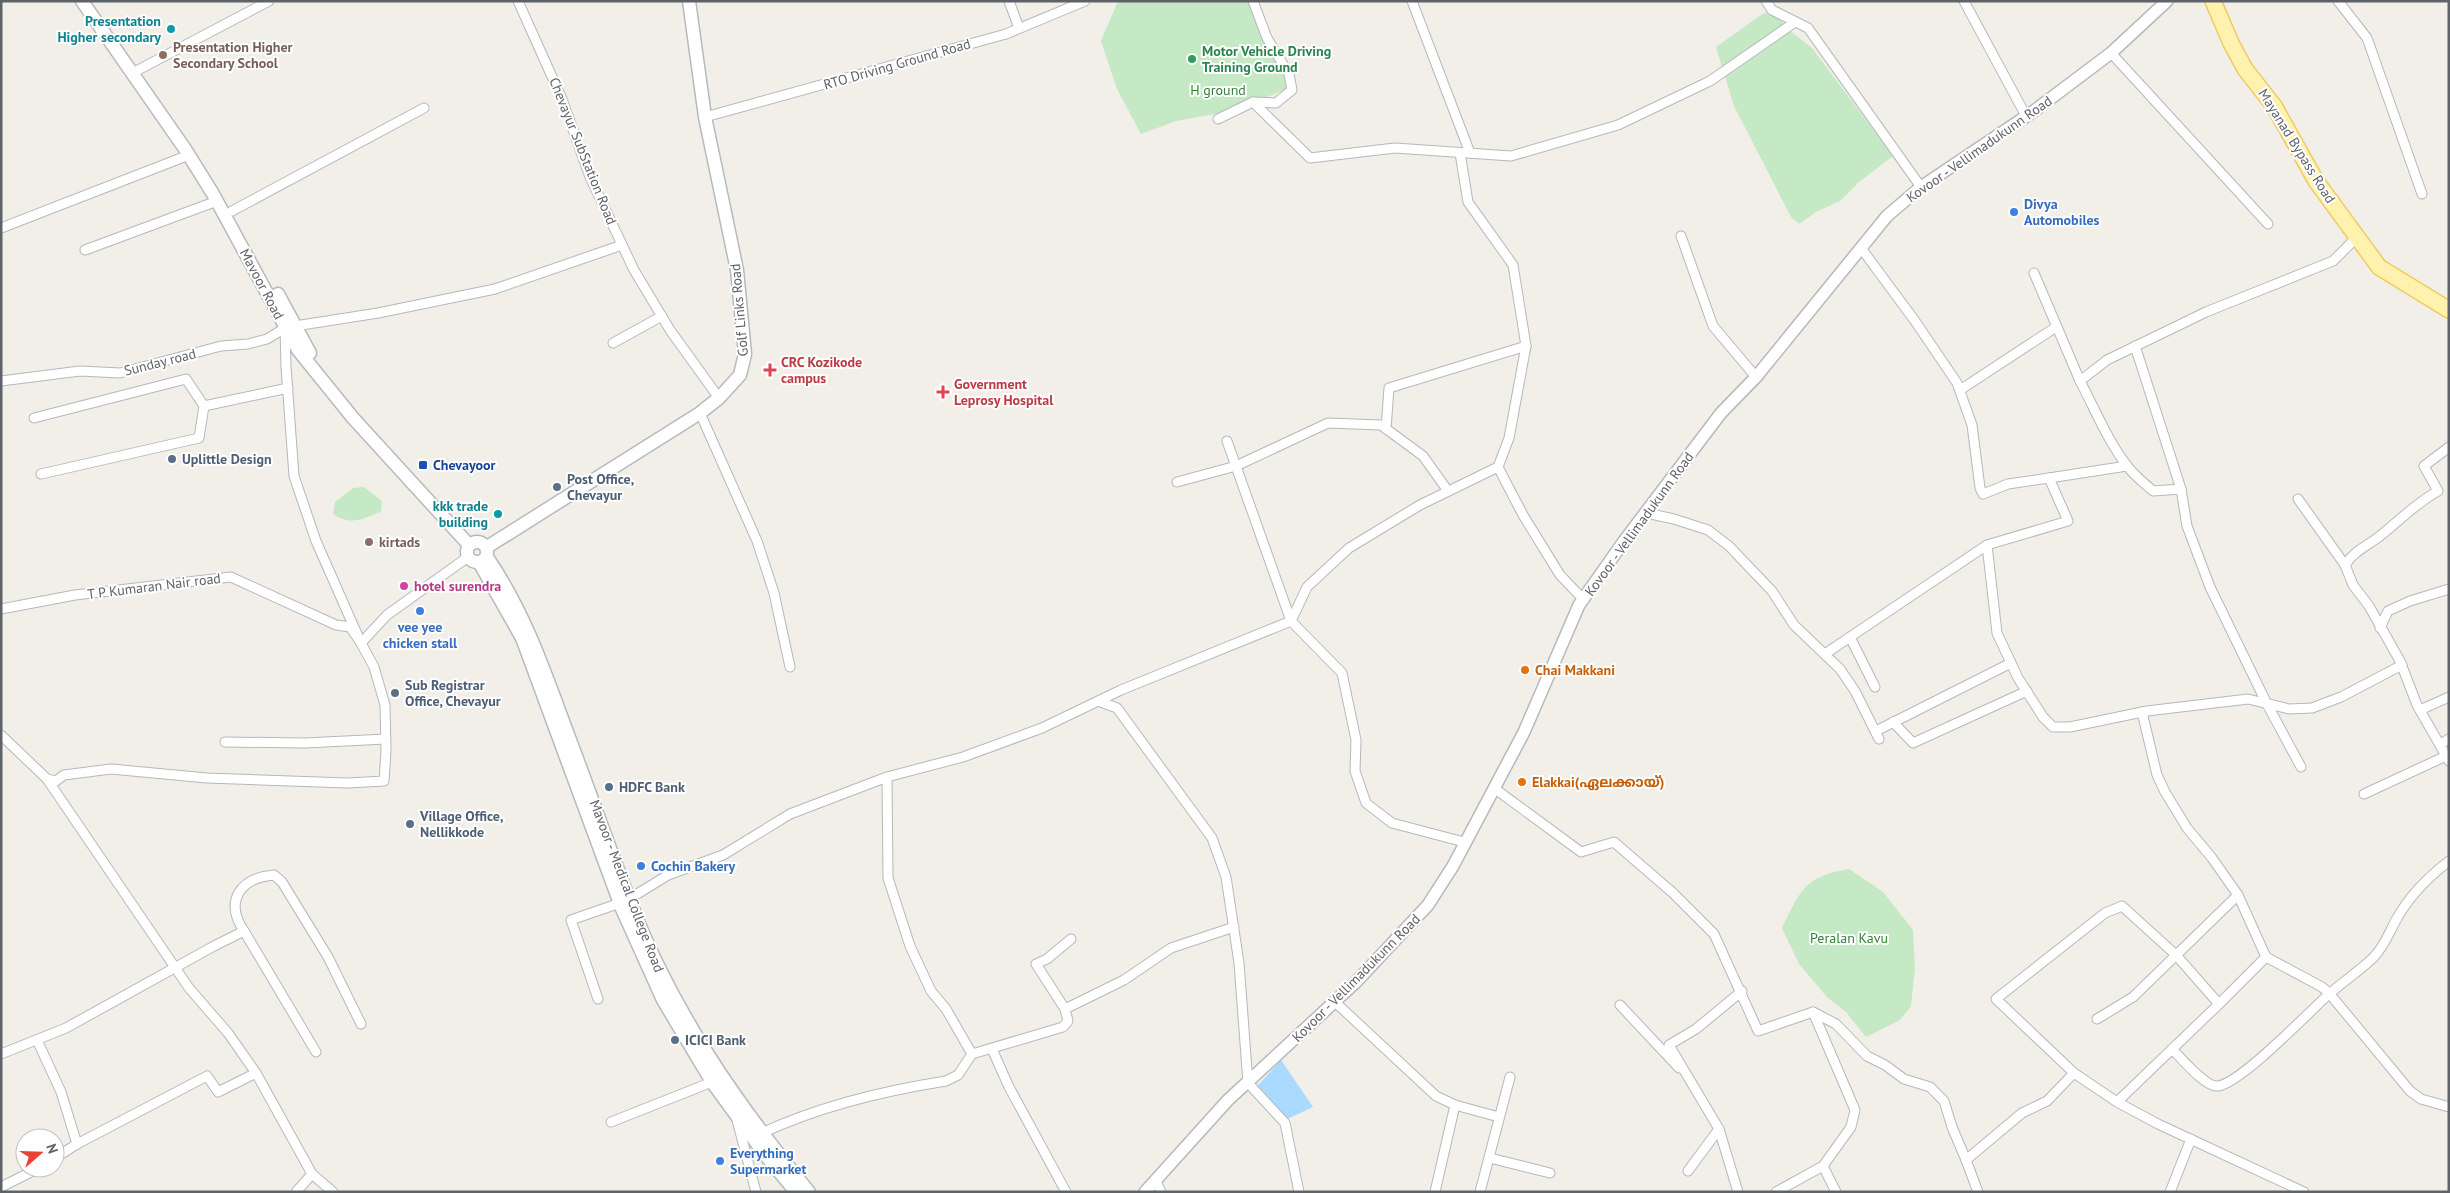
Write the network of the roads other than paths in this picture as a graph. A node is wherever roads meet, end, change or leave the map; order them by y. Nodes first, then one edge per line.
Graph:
1 (82, 1) edge
2 (92, 1) edge
3 (269, 1) edge
4 (518, 1) edge
5 (689, 1) edge
6 (1009, 1) edge
7 (1085, 1) edge
8 (1253, 1) edge
9 (1412, 1) edge
10 (1766, 1) edge
11 (1964, 1) edge
12 (2167, 1) edge
13 (2213, 1) edge
14 (2338, 1) edge
15 (1795, 22) junction
16 (1019, 28) junction
17 (2111, 53) junction
18 (138, 70) junction
19 (1253, 102) junction
20 (424, 108) dead end
21 (2026, 116) junction
22 (705, 117) junction
23 (1218, 119) dead end
24 (1460, 153) junction
25 (1470, 153) junction
26 (189, 156) junction
27 (1920, 187) junction
28 (2422, 194) dead end
29 (217, 201) junction
30 (232, 210) junction
31 (2268, 224) dead end
32 (1, 228) edge
33 (1681, 236) dead end
34 (2357, 237) junction
35 (622, 245) junction
36 (1861, 248) junction
37 (86, 250) dead end
38 (2034, 273) dead end
39 (2449, 310) edge
40 (662, 316) junction
41 (2056, 326) junction
42 (290, 327) junction
43 (613, 343) dead end
44 (1526, 346) junction
45 (2135, 346) junction
46 (1756, 377) junction
47 (1, 381) edge
48 (2080, 381) junction
49 (288, 388) junction
50 (1960, 390) junction
51 (719, 398) junction
52 (204, 406) junction
53 (700, 413) junction
54 (34, 418) dead end
55 (1386, 429) junction
56 (1227, 441) dead end
57 (2449, 447) edge
58 (1236, 466) junction
59 (2127, 466) junction
60 (1498, 467) junction
61 (41, 474) dead end
62 (2050, 478) junction
63 (1177, 482) dead end
64 (2181, 490) junction
65 (1448, 491) junction
66 (2298, 499) dead end
67 (1646, 514) junction
68 (1987, 545) junction
69 (478, 552) junction
70 (2345, 565) junction
71 (2449, 589) edge
72 (1584, 599) junction
73 (1, 609) edge
74 (1291, 621) junction
75 (2380, 628) junction
76 (1850, 637) junction
77 (360, 643) junction
78 (1825, 654) junction
79 (2011, 663) junction
80 (2402, 665) junction
81 (790, 667) dead end
82 (1875, 687) dead end
83 (2027, 691) junction
84 (2449, 697) edge
85 (1098, 701) junction
86 (2267, 704) junction
87 (2420, 710) junction
88 (2142, 712) junction
89 (1893, 722) junction
90 (2, 738) edge
91 (386, 739) junction
92 (2449, 739) edge
93 (225, 742) dead end
94 (2440, 744) junction
95 (2447, 758) edge
96 (2301, 766) dead end
97 (887, 778) junction
98 (47, 779) junction
99 (1494, 788) junction
100 (2364, 794) dead end
101 (1464, 842) junction
102 (2449, 861) edge
103 (2238, 895) junction
104 (624, 901) junction
105 (1234, 927) junction
106 (244, 931) junction
107 (1071, 939) dead end
108 (2176, 955) junction
109 (2266, 957) junction
110 (176, 967) junction
111 (1742, 991) junction
112 (2330, 993) junction
113 (598, 998) dead end
114 (1334, 1002) junction
115 (2220, 1004) junction
116 (1620, 1005) dead end
117 (1065, 1009) junction
118 (1813, 1012) junction
119 (2097, 1020) dead end
120 (361, 1024) dead end
121 (37, 1040) junction
122 (992, 1049) junction
123 (2172, 1050) junction
124 (316, 1052) dead end
125 (1, 1054) edge
126 (972, 1054) junction
127 (256, 1073) junction
128 (2074, 1073) junction
129 (1686, 1076) junction
130 (1510, 1077) dead end
131 (712, 1082) junction
132 (1248, 1083) junction
133 (730, 1098) junction
134 (2117, 1102) junction
135 (1455, 1105) junction
136 (2449, 1107) edge
137 (735, 1113) junction
138 (1499, 1118) junction
139 (611, 1122) dead end
140 (1719, 1129) junction
141 (762, 1133) junction
142 (2191, 1139) junction
143 (77, 1144) junction
144 (65, 1152) edge
145 (1490, 1158) junction
146 (1966, 1160) junction
147 (1823, 1166) junction
148 (1688, 1171) dead end
149 (1550, 1173) dead end
150 (312, 1174) junction
151 (19, 1178) edge
152 (1158, 1186) edge
153 (1, 1187) edge
154 (296, 1192) edge
155 (333, 1192) edge
156 (756, 1192) edge
157 (796, 1192) edge
158 (809, 1192) edge
159 (1066, 1192) edge
160 (1145, 1192) edge
161 (1298, 1192) edge
162 (1435, 1192) edge
163 (1480, 1192) edge
164 (1738, 1192) edge
165 (1776, 1192) edge
166 (1836, 1192) edge
167 (1978, 1192) edge
168 (2170, 1192) edge
169 (2304, 1192) edge

1 - 26 main road, Mavoor Road
2 - 18 main road, Mavoor Road
3 - 18 street
4 - 35 street, Chevayur SubStation Road
5 - 22 main road, Golf Links Road
6 - 16 street
7 - 16 street, RTO Driving Ground Road
8 - 19 street
9 - 25 street
10 - 15 street
11 - 21 street
12 - 17 street, Kovoor - Vellimadukunn Road
13 - 34 main road, Mayanad Bypass Road
14 - 28 street
15 - 25 street
15 - 27 street
16 - 22 street, RTO Driving Ground Road
17 - 21 street, Kovoor - Vellimadukunn Road
17 - 31 street
18 - 30 main road, Mavoor Road
19 - 23 street
19 - 24 street
20 - 30 street
21 - 27 street, Kovoor - Vellimadukunn Road
22 - 51 main road, Golf Links Road
24 - 25 street
24 - 44 street
26 - 29 main road, Mavoor Road
26 - 32 street
27 - 36 street, Kovoor - Vellimadukunn Road
29 - 37 street
29 - 42 main road, Mavoor Road
30 - 42 main road, Mavoor Road
33 - 46 street
34 - 39 main road, Mayanad Bypass Road
34 - 45 street
35 - 40 street, Chevayur SubStation Road
35 - 42 street
36 - 46 street, Kovoor - Vellimadukunn Road
36 - 50 street
38 - 41 street
40 - 43 street
40 - 51 street, Chevayur SubStation Road
41 - 48 street
41 - 50 street
42 - 47 street, Sunday road
42 - 49 street
42 - 69 main road, Mavoor Road
44 - 55 street
44 - 60 street
45 - 48 street
45 - 64 street
46 - 67 street, Kovoor - Vellimadukunn Road
48 - 59 street
49 - 52 street
49 - 77 street
50 - 62 street
51 - 53 main road, Golf Links Road
52 - 54 street
52 - 61 street
53 - 69 main road, Golf Links Road
53 - 81 street
55 - 58 street
55 - 65 street
56 - 58 street
57 - 70 street
58 - 63 street
58 - 74 street
59 - 62 street
59 - 64 street
60 - 65 street
60 - 72 street
62 - 68 street
64 - 86 street
65 - 74 street
66 - 70 street
67 - 72 street, Kovoor - Vellimadukunn Road
67 - 78 street
68 - 76 street
68 - 79 street
69 - 77 street
69 - 104 main road, Mavoor - Medical College Road
70 - 75 street
71 - 75 street
72 - 99 street, Kovoor - Vellimadukunn Road
73 - 77 street, T P Kumaran Nair road
74 - 85 street
74 - 101 street
75 - 80 street
76 - 78 street
76 - 82 street
77 - 91 street
78 - 89 street
79 - 83 street
79 - 89 street
80 - 86 street
80 - 87 street
83 - 88 street
83 - 89 street
84 - 87 street
85 - 97 street
85 - 105 street
86 - 88 street
86 - 96 street
87 - 94 street
88 - 103 street
90 - 98 street
91 - 93 street
91 - 98 street
92 - 94 street
94 - 95 street
95 - 100 street
97 - 104 street
97 - 126 street
98 - 110 street
99 - 101 street, Kovoor - Vellimadukunn Road
99 - 111 street
101 - 114 street, Kovoor - Vellimadukunn Road
102 - 112 street
103 - 108 street
103 - 109 street
104 - 113 street
104 - 131 main road
104 - 133 main road, Mavoor - Medical College Road
105 - 117 street
105 - 132 street
106 - 110 street
106 - 120 street
106 - 124 street
107 - 117 street
108 - 115 street
108 - 119 street
108 - 128 street
109 - 112 street
109 - 115 street
110 - 121 street
110 - 127 street
111 - 118 street
111 - 129 street
112 - 123 street
112 - 136 street
114 - 132 street, Kovoor - Vellimadukunn Road
114 - 135 street
115 - 123 street
116 - 129 street
117 - 122 street
118 - 146 street
118 - 147 street
121 - 125 street
121 - 143 street
122 - 126 street
122 - 159 street
123 - 134 street
126 - 141 street
127 - 143 street
127 - 150 street
128 - 134 street
128 - 146 street
129 - 140 street
130 - 138 street
131 - 133 main road
131 - 139 street
132 - 152 street, Kovoor - Vellimadukunn Road
132 - 161 street
133 - 137 main road
133 - 141 main road, Mavoor - Medical College Road
134 - 142 street
135 - 138 street
135 - 162 street
137 - 156 street
137 - 157 main road
138 - 145 street
140 - 148 street
140 - 164 street
141 - 158 main road, Mavoor - Medical College Road
142 - 168 street
142 - 169 street
143 - 144 street
145 - 149 street
145 - 163 street
146 - 167 street
147 - 165 street
147 - 166 street
150 - 154 street
150 - 155 street
151 - 153 street
152 - 160 street, Kovoor - Vellimadukunn Road

